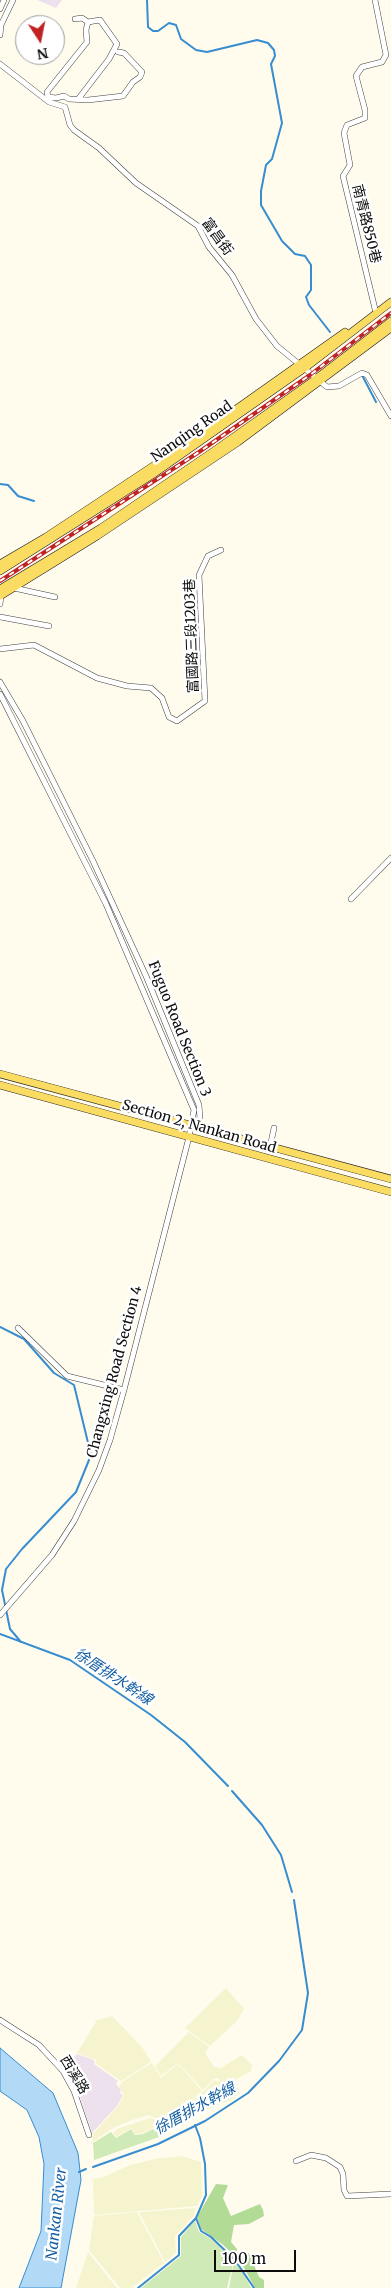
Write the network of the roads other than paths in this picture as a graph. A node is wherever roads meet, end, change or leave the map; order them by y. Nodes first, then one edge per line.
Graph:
1 (4, 0) edge
2 (13, 0) edge
3 (375, 0) edge
4 (0, 9) edge
5 (75, 19) dead end
6 (88, 22) junction
7 (1, 25) edge
8 (0, 34) edge
9 (118, 52) dead end
10 (0, 64) edge
11 (79, 98) junction
12 (69, 99) junction
13 (65, 107) junction
14 (391, 296) edge
15 (391, 302) edge
16 (375, 309) junction
17 (391, 321) edge
18 (391, 328) edge
19 (303, 366) junction
20 (319, 380) junction
21 (391, 416) edge
22 (135, 486) junction
23 (112, 494) junction
24 (137, 510) junction
25 (109, 522) junction
26 (221, 550) dead end
27 (0, 564) edge
28 (0, 571) edge
29 (14, 588) junction
30 (0, 594) edge
31 (54, 597) dead end
32 (0, 604) edge
33 (0, 616) edge
34 (49, 626) dead end
35 (0, 648) edge
36 (0, 682) edge
37 (0, 694) edge
38 (37, 751) junction
39 (31, 755) junction
40 (391, 858) edge
41 (93, 861) junction
42 (86, 864) junction
43 (350, 899) dead end
44 (0, 1074) edge
45 (0, 1084) edge
46 (194, 1127) junction
47 (274, 1128) dead end
48 (189, 1137) junction
49 (270, 1147) junction
50 (391, 1179) edge
51 (391, 1192) edge
52 (18, 1328) dead end
53 (124, 1390) junction
54 (0, 1615) edge
55 (0, 2020) edge
56 (89, 2135) dead end
57 (296, 2162) dead end
58 (391, 2194) edge

1 - 4 street
2 - 7 street
3 - 16 street, 南青路850巷
5 - 6 street
6 - 11 street
6 - 12 street
7 - 8 street
9 - 11 street
10 - 13 street
11 - 12 street
12 - 13 street
13 - 19 street, 富昌街
14 - 16 main road
15 - 19 main road, Nanqing Road
16 - 19 main road
17 - 20 main road, Nanqing Road
18 - 20 main road
19 - 20 street, 富昌街
19 - 22 main road, Nanqing Road
19 - 23 main road
20 - 21 street
20 - 24 main road
20 - 25 main road, Nanqing Road
22 - 23 main road
22 - 28 main road, Nanqing Road
23 - 27 main road
24 - 25 main road
24 - 29 main road
25 - 30 main road, Nanqing Road
26 - 35 street, 富國路三段1203巷
29 - 30 main road
29 - 31 street
30 - 32 street
33 - 34 street
36 - 38 street, Fuguo Road Section 3
37 - 39 street, Fuguo Road Section 3
38 - 39 street
38 - 41 street, Fuguo Road Section 3
39 - 42 street, Fuguo Road Section 3
40 - 43 street
41 - 42 street
41 - 46 street, Fuguo Road Section 3
42 - 46 street, Fuguo Road Section 3
44 - 46 main road, Section 2, Nankan Road
45 - 48 main road, Section 2, Nankan Road
46 - 48 street
46 - 49 main road, Section 2, Nankan Road
47 - 49 street
48 - 51 main road, Section 2, Nankan Road
48 - 53 street, Changxing Road Section 4
49 - 50 main road, Section 2, Nankan Road
52 - 53 street
53 - 54 street, Changxing Road Section 4
55 - 56 street, 西溪路
57 - 58 street

